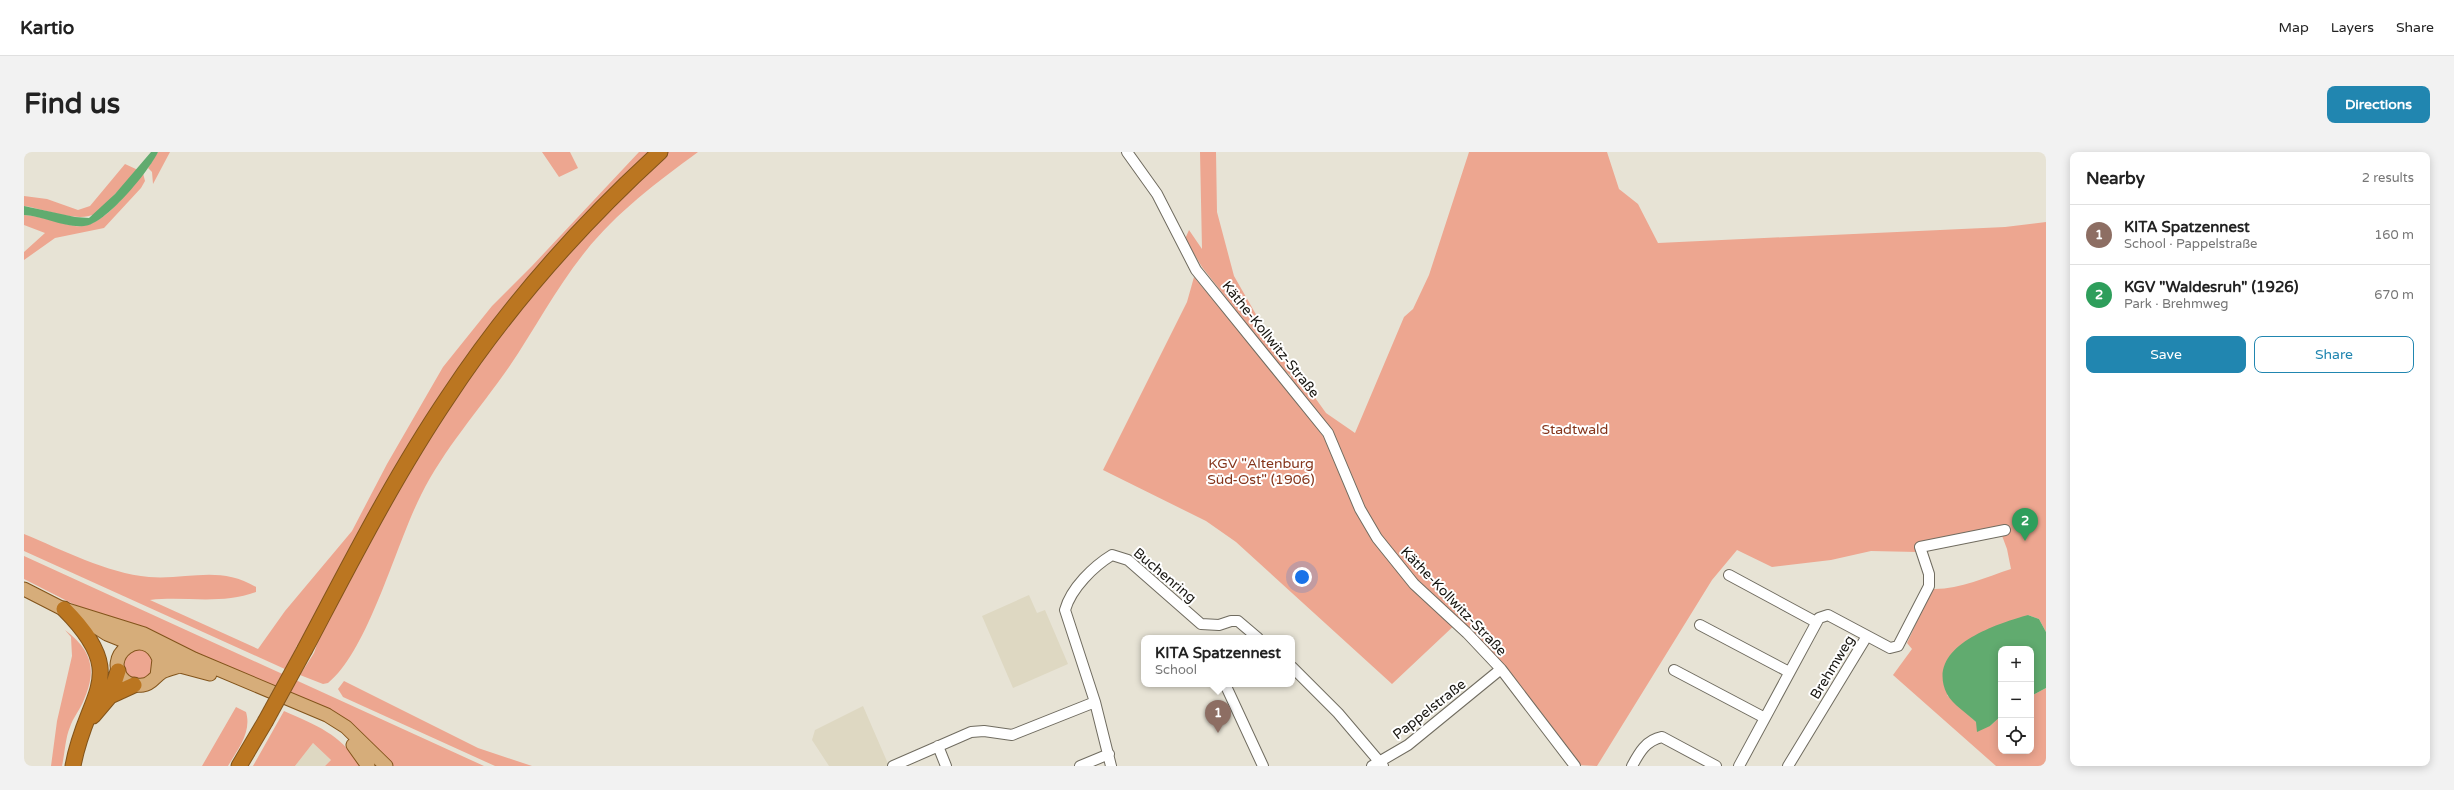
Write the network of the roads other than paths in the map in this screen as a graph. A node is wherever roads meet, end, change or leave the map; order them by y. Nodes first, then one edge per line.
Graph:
1 (660, 152) edge
2 (1127, 152) edge
3 (2005, 530) dead end
4 (1729, 575) dead end
5 (24, 589) edge
6 (64, 609) junction
7 (1816, 622) junction
8 (1700, 625) dead end
9 (107, 634) junction
10 (1254, 635) edge
11 (1867, 636) junction
12 (132, 644) junction
13 (157, 654) junction
14 (118, 664) junction
15 (180, 666) junction
16 (1501, 669) junction
17 (1295, 670) edge
18 (1674, 670) dead end
19 (1789, 672) junction
20 (157, 676) junction
21 (134, 685) junction
22 (1226, 687) edge
23 (110, 696) junction
24 (1094, 702) junction
25 (1765, 718) junction
26 (86, 724) junction
27 (938, 746) junction
28 (1109, 754) junction
29 (240, 765) edge
30 (1378, 765) edge
31 (73, 766) edge
32 (368, 766) edge
33 (386, 766) edge
34 (893, 766) edge
35 (946, 766) edge
36 (1080, 766) edge
37 (1111, 766) edge
38 (1263, 766) edge
39 (1575, 766) edge
40 (1632, 766) edge
41 (1716, 766) edge
42 (1739, 766) edge
43 (1788, 766) edge

1 - 29 highway, bridge
2 - 16 street, Käthe-Kollwitz-Straße
3 - 11 street, Brehmweg
4 - 7 street
5 - 6 main road
6 - 9 main road
6 - 26 highway
6 - 33 main road
7 - 11 street
7 - 19 street
8 - 19 street
9 - 12 main road
9 - 14 main road
10 - 24 street, Buchenring
11 - 43 street, Brehmweg
12 - 13 main road
12 - 14 main road
13 - 15 main road
13 - 20 main road
14 - 21 main road
14 - 23 highway
15 - 20 main road
15 - 32 main road
16 - 30 street, Pappelstraße
16 - 39 street, Käthe-Kollwitz-Straße
17 - 30 street
18 - 25 street
19 - 25 street
20 - 21 main road
21 - 23 highway
22 - 38 street
23 - 26 highway
24 - 27 street
24 - 28 street, Buchenring
25 - 42 street
26 - 31 highway
27 - 34 street
27 - 35 street
28 - 36 street
28 - 37 street, Buchenring
40 - 41 street

